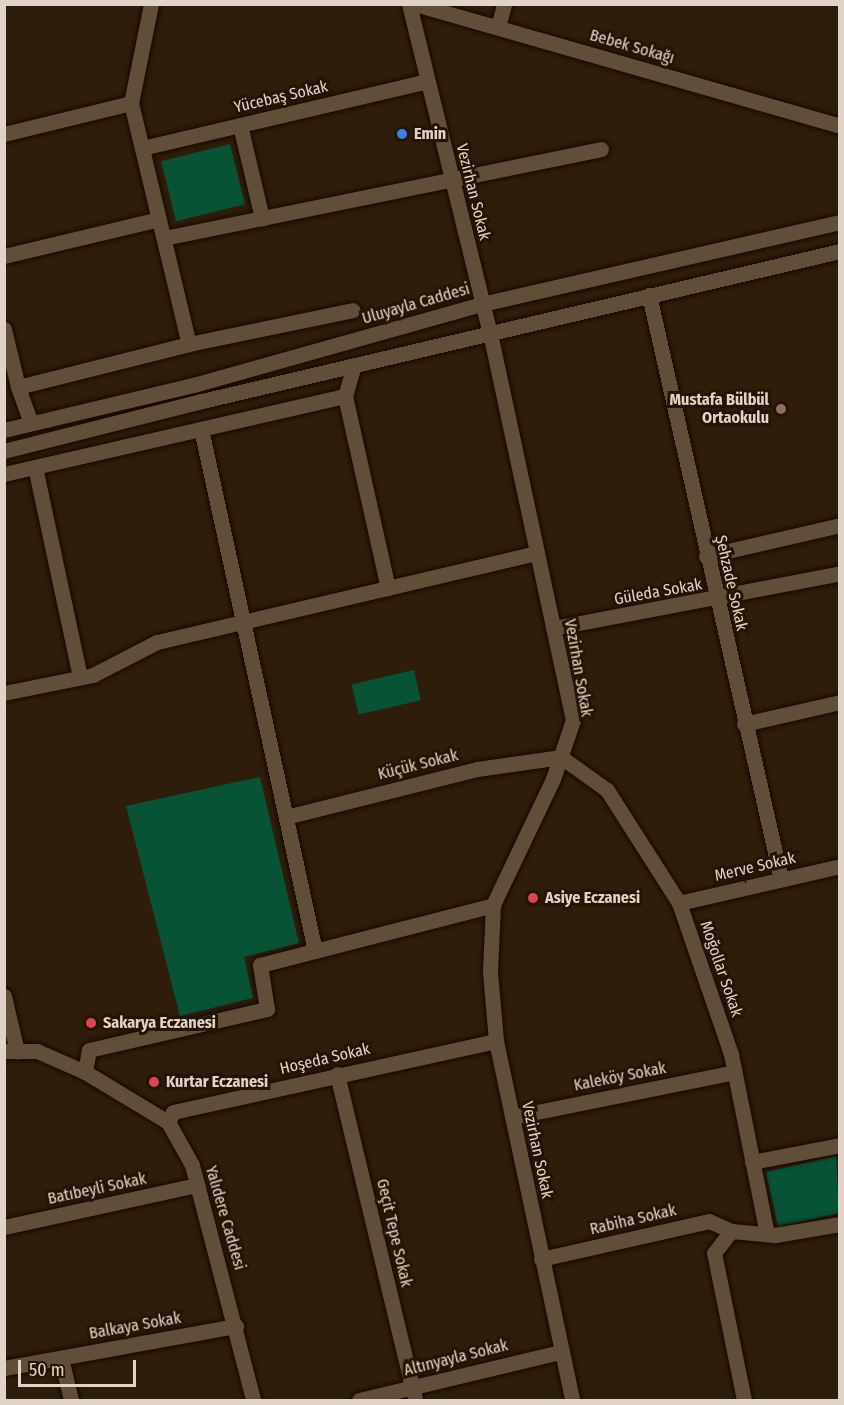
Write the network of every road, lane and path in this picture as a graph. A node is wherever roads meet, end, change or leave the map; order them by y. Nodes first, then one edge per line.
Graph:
1 (151, 4) edge
2 (408, 4) edge
3 (415, 4) edge
4 (504, 4) edge
5 (498, 27) junction
6 (427, 81) junction
7 (131, 103) junction
8 (240, 125) junction
9 (840, 126) edge
10 (4, 134) edge
11 (142, 148) junction
12 (601, 149) dead end
13 (452, 181) junction
14 (262, 218) junction
15 (159, 219) junction
16 (840, 222) edge
17 (164, 238) junction
18 (840, 251) edge
19 (4, 256) edge
20 (649, 295) junction
21 (482, 304) junction
22 (353, 310) dead end
23 (4, 329) edge
24 (490, 333) junction
25 (189, 344) junction
26 (354, 365) junction
27 (18, 387) junction
28 (345, 396) junction
29 (31, 423) junction
30 (201, 429) junction
31 (4, 430) edge
32 (4, 451) edge
33 (35, 467) junction
34 (4, 474) edge
35 (840, 525) edge
36 (537, 553) junction
37 (706, 556) junction
38 (840, 573) edge
39 (388, 588) junction
40 (716, 600) junction
41 (244, 621) junction
42 (553, 628) junction
43 (80, 677) junction
44 (4, 693) edge
45 (840, 702) edge
46 (744, 724) junction
47 (561, 757) junction
48 (286, 818) junction
49 (840, 866) edge
50 (781, 879) junction
51 (679, 903) junction
52 (493, 905) junction
53 (315, 951) junction
54 (4, 996) edge
55 (496, 1041) junction
56 (11, 1051) edge
57 (85, 1072) junction
58 (735, 1072) junction
59 (337, 1074) junction
60 (512, 1118) junction
61 (168, 1122) junction
62 (840, 1145) edge
63 (752, 1162) junction
64 (197, 1185) junction
65 (840, 1224) edge
66 (4, 1227) edge
67 (731, 1231) junction
68 (767, 1234) junction
69 (541, 1259) junction
70 (236, 1326) junction
71 (561, 1352) junction
72 (61, 1358) junction
73 (5, 1368) edge
74 (413, 1394) edge
75 (71, 1401) edge
76 (253, 1401) edge
77 (359, 1401) edge
78 (572, 1401) edge
79 (744, 1401) edge

1 - 7 street
2 - 6 street, Vezirhan Sokak
3 - 5 street, Bebek Sokağı
4 - 5 street
5 - 9 street, Bebek Sokağı
6 - 8 street, Yücebaş Sokak
6 - 13 street, Vezirhan Sokak
7 - 10 street
7 - 11 street
8 - 11 street, Yücebaş Sokak
8 - 14 street
11 - 15 street
12 - 13 street
13 - 14 street
13 - 21 street, Vezirhan Sokak
14 - 17 street
15 - 17 street
15 - 19 street
16 - 21 street, Uluyayla Caddesi
17 - 25 street
18 - 20 street
20 - 24 street
20 - 37 street, Şehzade Sokak
21 - 24 street, Vezirhan Sokak
21 - 29 street, Uluyayla Caddesi
22 - 25 street
23 - 27 street
24 - 26 street
24 - 36 street, Vezirhan Sokak
25 - 27 street
26 - 28 street
26 - 32 street
27 - 29 street
28 - 30 street
28 - 39 street
29 - 31 street, Uluyayla Caddesi
30 - 33 street
30 - 41 street
33 - 34 street
33 - 43 street
35 - 37 street
36 - 39 street
36 - 42 street, Vezirhan Sokak
37 - 40 street, Şehzade Sokak
38 - 40 street, Güleda Sokak
39 - 41 street
40 - 42 street, Güleda Sokak
40 - 46 street, Şehzade Sokak
41 - 43 street
41 - 48 street
42 - 47 street, Vezirhan Sokak
43 - 44 street
45 - 46 street
46 - 50 street, Şehzade Sokak
47 - 48 street, Küçük Sokak
47 - 51 street, Moğollar Sokak
47 - 52 street, Vezirhan Sokak
48 - 53 street
49 - 50 street, Merve Sokak
50 - 51 street, Merve Sokak
51 - 58 street, Moğollar Sokak
52 - 53 street
52 - 55 street, Vezirhan Sokak
53 - 57 street
54 - 56 street
55 - 59 street, Hoşeda Sokak
55 - 60 street, Vezirhan Sokak
56 - 57 street, Yalıdere Caddesi
57 - 61 street, Yalıdere Caddesi
58 - 60 street, Kaleköy Sokak
58 - 63 street, Moğollar Sokak
59 - 61 street, Hoşeda Sokak
59 - 74 street, Geçit Tepe Sokak
60 - 69 street, Vezirhan Sokak
61 - 64 street, Yalıdere Caddesi
62 - 63 street
63 - 68 street, Moğollar Sokak
64 - 66 street, Batıbeyli Sokak
64 - 70 street, Yalıdere Caddesi
65 - 68 street, Rabiha Sokak
67 - 68 street, Rabiha Sokak
67 - 69 street, Rabiha Sokak
67 - 79 street
69 - 71 street, Vezirhan Sokak
70 - 72 street, Balkaya Sokak
70 - 76 street, Yalıdere Caddesi
71 - 74 street, Altınyayla Sokak
71 - 78 street, Vezirhan Sokak
72 - 73 street, Balkaya Sokak
72 - 75 street
74 - 77 street, Altınyayla Sokak

